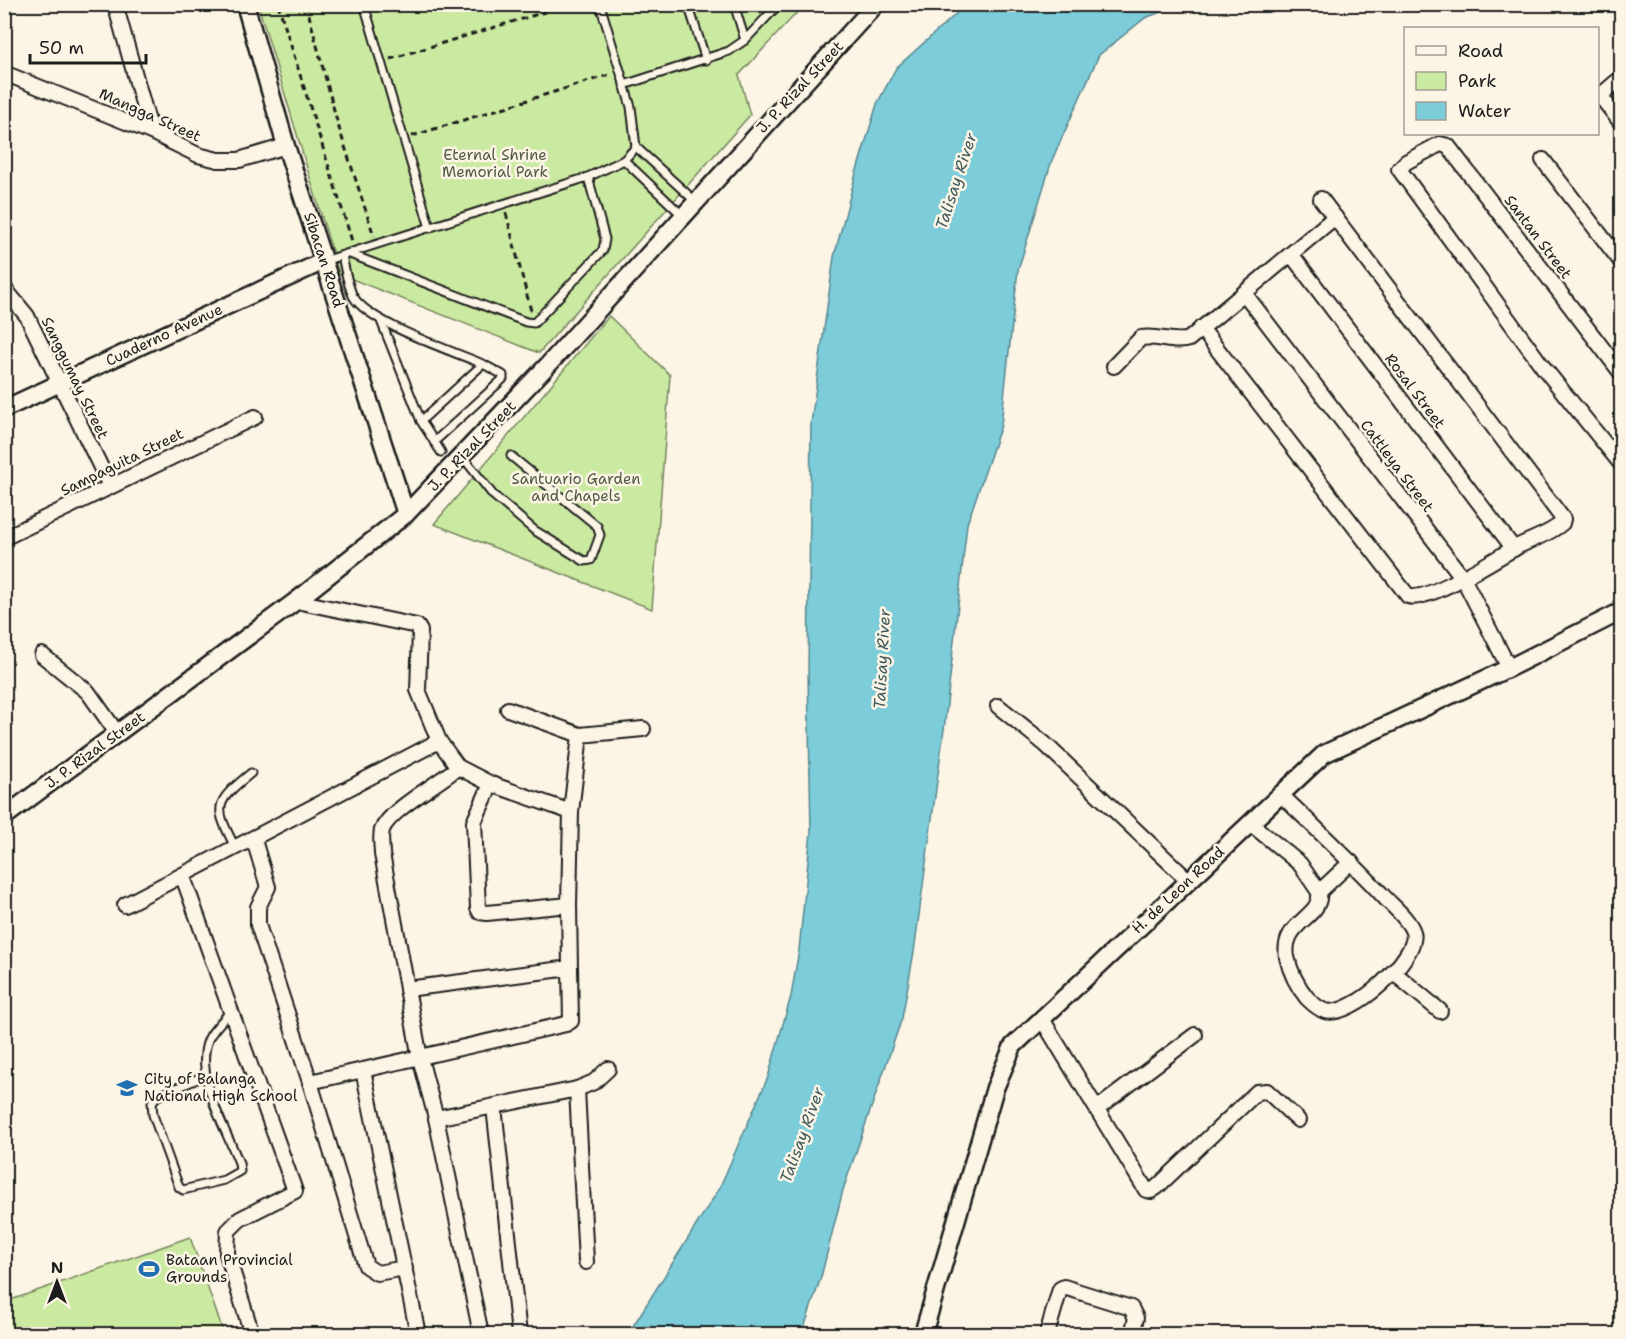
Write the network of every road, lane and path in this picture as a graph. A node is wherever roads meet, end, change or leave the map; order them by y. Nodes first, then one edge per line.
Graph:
1 (115, 4) edge
2 (245, 4) edge
3 (278, 4) edge
4 (306, 4) edge
5 (364, 4) edge
6 (572, 4) edge
7 (600, 4) edge
8 (688, 4) edge
9 (734, 4) edge
10 (876, 4) edge
11 (778, 5) edge
12 (745, 40) junction
13 (706, 60) junction
14 (383, 62) junction
15 (620, 72) junction
16 (4, 73) edge
17 (1622, 77) edge
18 (624, 85) junction
19 (1599, 95) edge
20 (1622, 124) edge
21 (151, 132) junction
22 (404, 138) junction
23 (286, 146) junction
24 (636, 147) junction
25 (624, 160) junction
26 (1543, 160) dead end
27 (588, 177) junction
28 (1321, 199) dead end
29 (695, 201) junction
30 (504, 205) junction
31 (682, 215) junction
32 (1335, 217) junction
33 (430, 228) junction
34 (377, 245) junction
35 (349, 253) junction
36 (1291, 254) junction
37 (324, 261) junction
38 (1622, 263) edge
39 (4, 288) edge
40 (1244, 293) junction
41 (381, 321) junction
42 (534, 323) junction
43 (1202, 328) junction
44 (483, 364) junction
45 (1114, 366) dead end
46 (1622, 374) edge
47 (58, 384) junction
48 (4, 409) edge
49 (255, 417) dead end
50 (421, 421) junction
51 (435, 442) junction
52 (441, 452) dead end
53 (511, 456) dead end
54 (462, 457) junction
55 (1622, 465) edge
56 (110, 486) junction
57 (406, 514) junction
58 (4, 538) edge
59 (1514, 549) junction
60 (1463, 578) junction
61 (296, 601) junction
62 (1622, 611) edge
63 (42, 655) dead end
64 (1509, 668) junction
65 (998, 706) dead end
66 (508, 709) dead end
67 (644, 729) dead end
68 (117, 733) junction
69 (580, 735) junction
70 (439, 741) junction
71 (458, 767) junction
72 (250, 773) dead end
73 (491, 784) junction
74 (1280, 794) junction
75 (571, 812) junction
76 (4, 817) edge
77 (1250, 823) junction
78 (254, 840) junction
79 (236, 849) junction
80 (1351, 862) junction
81 (183, 877) junction
82 (1188, 880) junction
83 (1319, 892) junction
84 (125, 905) dead end
85 (569, 905) junction
86 (570, 968) junction
87 (1393, 972) junction
88 (407, 989) junction
89 (231, 1011) junction
90 (1440, 1011) dead end
91 (1042, 1019) junction
92 (1195, 1035) dead end
93 (420, 1058) junction
94 (608, 1069) dead end
95 (363, 1070) junction
96 (204, 1076) junction
97 (310, 1083) junction
98 (577, 1089) junction
99 (494, 1107) junction
100 (1098, 1108) junction
101 (436, 1118) junction
102 (1298, 1120) dead end
103 (586, 1262) dead end
104 (405, 1268) junction
105 (252, 1335) edge
106 (418, 1335) edge
107 (481, 1335) edge
108 (519, 1335) edge
109 (923, 1335) edge
110 (1047, 1335) edge
111 (1132, 1335) edge

1 - 21 street
2 - 23 street, Sibacan Road
3 - 35 path
4 - 34 path
5 - 14 lane
6 - 14 path
7 - 15 lane
8 - 13 lane
9 - 12 lane
10 - 29 street, J. P. Rizal Street
11 - 12 lane
12 - 13 lane
13 - 18 lane
14 - 22 lane
15 - 18 lane
15 - 22 path
16 - 21 street, Mangga Street
17 - 19 street
18 - 24 lane
19 - 20 street
21 - 23 street, Mangga Street
22 - 33 lane
23 - 37 street, Sibacan Road
24 - 25 lane
24 - 29 lane
25 - 27 lane
25 - 31 lane
26 - 38 street
27 - 30 lane
27 - 42 lane
28 - 32 street
29 - 31 street, J. P. Rizal Street
30 - 33 lane
30 - 42 path
31 - 54 street, J. P. Rizal Street
32 - 36 street
32 - 59 street
33 - 34 lane
34 - 35 lane
35 - 37 lane
35 - 41 lane
35 - 42 lane
36 - 40 street
36 - 59 street, Rosal Street
37 - 47 street, Cuaderno Avenue
37 - 57 street, Sibacan Road
39 - 47 street, Sanggumay Street
40 - 43 street
40 - 60 street, Cattleya Street
41 - 44 lane
41 - 50 lane
43 - 45 street
43 - 60 street
44 - 50 lane
44 - 51 lane
46 - 55 street, Santan Street
47 - 48 street, Cuaderno Avenue
47 - 56 street, Sanggumay Street
49 - 56 street, Sampaguita Street
50 - 51 lane
51 - 52 lane
53 - 54 lane
54 - 57 street, J. P. Rizal Street
56 - 58 street, Sampaguita Street
57 - 61 street, J. P. Rizal Street
59 - 60 street
60 - 64 street, Cattleya Street
61 - 68 street, J. P. Rizal Street
61 - 70 street
62 - 64 street, H. de Leon Road
63 - 68 street
64 - 74 street, H. de Leon Road
65 - 82 street
66 - 69 street
67 - 69 street
68 - 76 street, J. P. Rizal Street
69 - 75 street
70 - 71 street
70 - 78 street
71 - 73 street
71 - 88 street
72 - 79 lane
73 - 75 street
73 - 85 street
74 - 77 street, H. de Leon Road
74 - 80 street
75 - 85 street
77 - 82 street, H. de Leon Road
77 - 83 street
78 - 79 street
78 - 97 street
79 - 81 street
80 - 83 street
80 - 87 street
81 - 84 street
81 - 89 street
82 - 91 street, H. de Leon Road
83 - 87 street
85 - 86 street
86 - 88 street
86 - 93 street
87 - 90 street
88 - 93 street
89 - 96 lane
89 - 105 street
91 - 100 street
91 - 109 street, H. de Leon Road
92 - 100 street
93 - 95 street
93 - 101 street
94 - 98 street
95 - 97 street
95 - 104 street
96 - 96 lane
97 - 104 street
98 - 99 street
98 - 103 street
99 - 101 street
99 - 108 street
100 - 102 street
101 - 107 street
104 - 106 street
110 - 111 street

